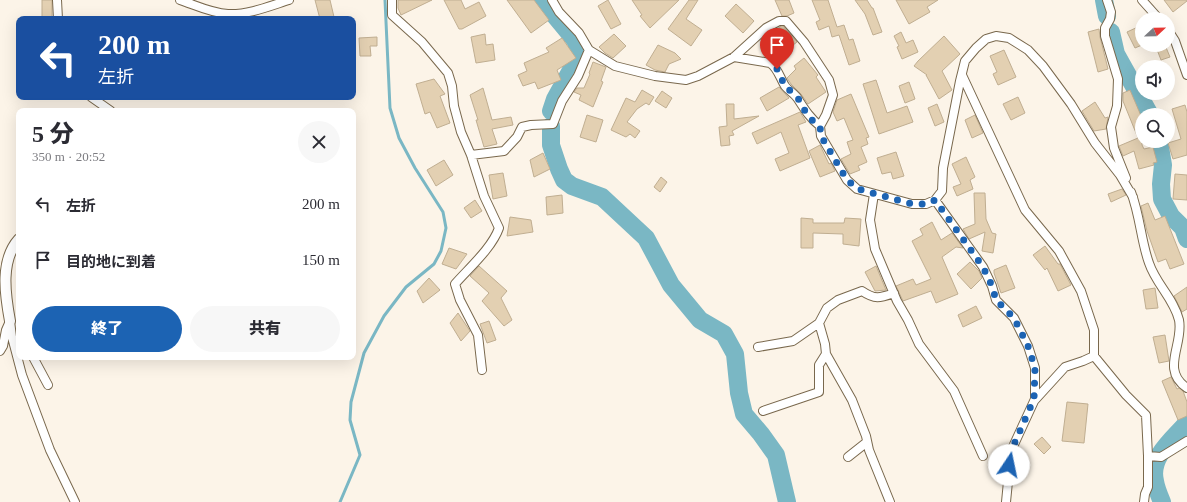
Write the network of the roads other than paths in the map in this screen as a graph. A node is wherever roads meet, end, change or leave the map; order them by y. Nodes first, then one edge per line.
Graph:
1 (57, 0) edge
2 (180, 0) edge
3 (289, 0) edge
4 (392, 0) edge
5 (552, 0) edge
6 (1107, 0) edge
7 (1142, 0) edge
8 (1153, 12) edge
9 (58, 16) edge
10 (1175, 44) edge
11 (589, 50) junction
12 (734, 57) junction
13 (962, 75) junction
14 (1187, 75) edge
15 (96, 100) edge
16 (107, 108) edge
17 (820, 126) junction
18 (471, 155) junction
19 (874, 194) junction
20 (1133, 197) junction
21 (935, 200) junction
22 (16, 243) edge
23 (2, 286) edge
24 (894, 293) junction
25 (10, 321) junction
26 (819, 323) junction
27 (15, 336) edge
28 (758, 347) dead end
29 (0, 351) edge
30 (826, 354) junction
31 (1094, 356) junction
32 (19, 360) edge
33 (35, 360) edge
34 (482, 370) dead end
35 (48, 386) dead end
36 (1187, 388) edge
37 (1033, 402) junction
38 (763, 410) dead end
39 (1187, 441) edge
40 (867, 442) junction
41 (983, 456) dead end
42 (848, 457) dead end
43 (1154, 457) junction
44 (76, 502) edge
45 (890, 502) edge
46 (1006, 502) edge
47 (1144, 502) edge

1 - 9 street
2 - 3 street
4 - 18 street
5 - 11 street
6 - 20 street
7 - 8 street
10 - 14 street
11 - 12 street
11 - 18 street
12 - 17 street
12 - 17 street
13 - 20 street
13 - 21 street
13 - 31 street
15 - 16 street
17 - 19 street
18 - 34 street
19 - 21 street
19 - 24 street
20 - 36 street
21 - 37 street
22 - 23 street
23 - 25 street
24 - 26 street
24 - 41 street
25 - 27 street
25 - 29 street
26 - 28 street
26 - 30 street
30 - 38 street
30 - 40 street
31 - 37 street
31 - 43 street
32 - 44 street
33 - 35 street
37 - 46 street
39 - 43 street
40 - 42 street
40 - 45 street
43 - 47 street

